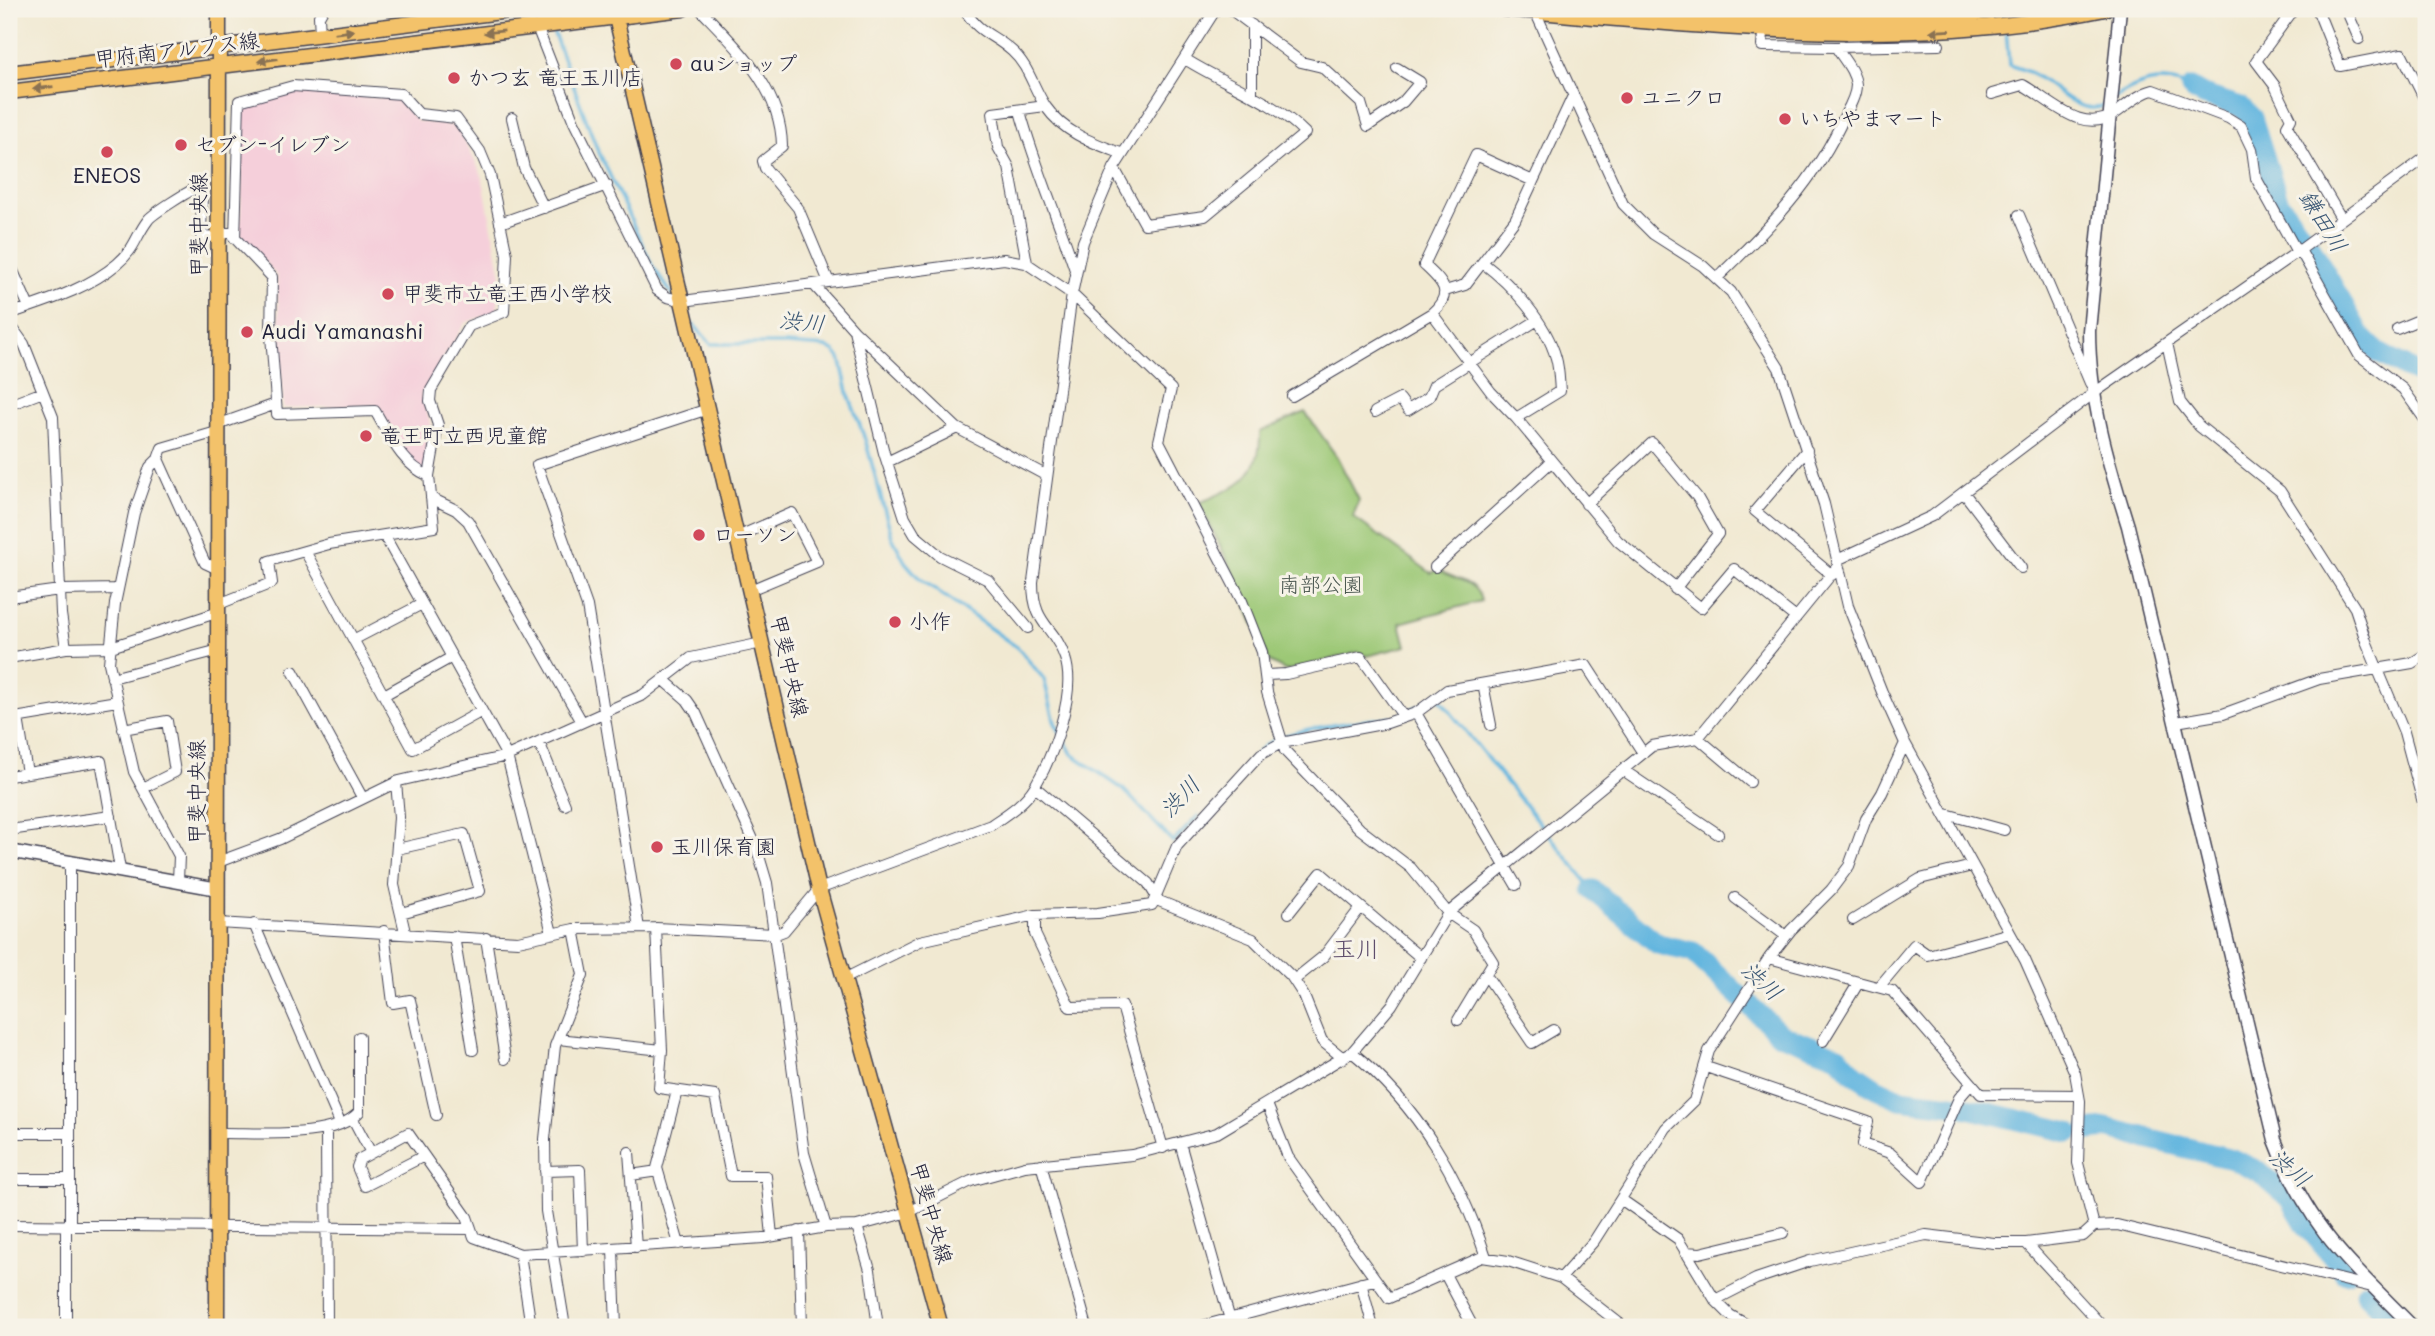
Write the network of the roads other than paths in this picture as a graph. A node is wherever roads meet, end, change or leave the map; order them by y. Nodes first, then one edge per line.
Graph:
1 (219, 9) edge
2 (323, 9) edge
3 (526, 9) edge
4 (683, 9) edge
5 (700, 9) edge
6 (964, 9) edge
7 (1216, 9) edge
8 (1230, 9) edge
9 (1504, 9) edge
10 (1670, 9) edge
11 (2009, 9) edge
12 (2105, 9) edge
13 (2120, 9) edge
14 (2294, 9) edge
15 (2317, 9) edge
16 (2346, 9) edge
17 (1534, 10) edge
18 (470, 13) edge
19 (615, 13) edge
20 (1764, 19) edge
21 (1252, 25) junction
22 (537, 27) junction
23 (320, 35) junction
24 (2359, 39) dead end
25 (1939, 45) dead end
26 (219, 47) junction
27 (1836, 47) junction
28 (1185, 59) junction
29 (219, 67) junction
30 (1397, 68) dead end
31 (9, 73) edge
32 (9, 92) edge
33 (1992, 94) dead end
34 (1252, 96) junction
35 (1572, 98) junction
36 (2426, 102) edge
37 (1045, 106) junction
38 (1020, 111) junction
39 (2110, 114) junction
40 (512, 118) dead end
41 (1123, 154) junction
42 (2426, 157) edge
43 (1114, 168) junction
44 (1533, 181) junction
45 (607, 185) junction
46 (544, 208) junction
47 (2019, 215) dead end
48 (2341, 219) junction
49 (500, 223) junction
50 (225, 236) junction
51 (2300, 250) junction
52 (9, 262) edge
53 (1027, 263) junction
54 (1483, 264) junction
55 (1076, 273) junction
56 (1717, 278) junction
57 (829, 282) junction
58 (813, 284) junction
59 (1445, 292) junction
60 (1072, 294) junction
61 (682, 301) junction
62 (29, 307) junction
63 (1432, 313) junction
64 (9, 314) edge
65 (2426, 317) edge
66 (1536, 321) junction
67 (9, 323) edge
68 (2397, 329) dead end
69 (854, 330) junction
70 (2167, 342) junction
71 (1469, 362) junction
72 (43, 392) junction
73 (2094, 393) junction
74 (1292, 396) dead end
75 (276, 404) junction
76 (9, 405) edge
77 (708, 409) junction
78 (1375, 411) dead end
79 (1517, 418) junction
80 (2426, 421) edge
81 (220, 428) junction
82 (957, 428) junction
83 (1807, 450) junction
84 (158, 459) junction
85 (887, 462) junction
86 (1550, 462) junction
87 (429, 476) junction
88 (1047, 476) junction
89 (1964, 494) junction
90 (431, 498) junction
91 (1586, 504) junction
92 (384, 535) junction
93 (737, 537) junction
94 (305, 551) junction
95 (1434, 567) dead end
96 (1835, 567) junction
97 (2021, 568) dead end
98 (220, 570) junction
99 (118, 589) junction
100 (1675, 589) junction
101 (60, 590) junction
102 (750, 590) junction
103 (9, 597) edge
104 (422, 604) junction
105 (219, 608) junction
106 (1796, 618) junction
107 (1028, 628) dead end
108 (354, 640) junction
109 (762, 643) junction
110 (111, 647) junction
111 (66, 648) junction
112 (219, 650) junction
113 (2426, 654) edge
114 (452, 657) junction
115 (9, 659) edge
116 (2377, 670) junction
117 (293, 671) dead end
118 (1267, 675) junction
119 (112, 678) junction
120 (664, 680) junction
121 (1483, 684) junction
122 (384, 695) junction
123 (117, 701) junction
124 (482, 711) junction
125 (606, 711) junction
126 (1416, 713) junction
127 (1404, 717) junction
128 (14, 719) edge
129 (582, 722) junction
130 (2176, 722) junction
131 (1491, 725) dead end
132 (124, 729) junction
133 (1698, 738) junction
134 (539, 742) junction
135 (1281, 743) junction
136 (1905, 743) junction
137 (1643, 753) junction
138 (508, 756) junction
139 (1623, 770) junction
140 (27, 773) junction
141 (9, 776) edge
142 (396, 782) junction
143 (1750, 782) dead end
144 (1035, 787) junction
145 (142, 788) junction
146 (362, 797) junction
147 (565, 805) dead end
148 (1946, 814) junction
149 (2426, 814) edge
150 (111, 816) junction
151 (9, 830) edge
152 (2004, 830) dead end
153 (1718, 834) dead end
154 (397, 849) junction
155 (9, 851) edge
156 (70, 861) junction
157 (218, 862) junction
158 (1972, 866) junction
159 (1504, 867) junction
160 (120, 869) junction
161 (178, 881) junction
162 (1516, 885) dead end
163 (218, 889) junction
164 (819, 889) junction
165 (1157, 897) junction
166 (1735, 898) dead end
167 (1361, 907) junction
168 (401, 913) junction
169 (1448, 913) junction
170 (1289, 914) dead end
171 (1035, 915) junction
172 (1853, 920) dead end
173 (218, 923) junction
174 (254, 923) junction
175 (639, 928) junction
176 (656, 928) junction
177 (574, 929) junction
178 (384, 931) junction
179 (405, 932) junction
180 (552, 933) junction
181 (2010, 933) junction
182 (776, 934) junction
183 (454, 936) junction
184 (1786, 936) junction
185 (486, 938) junction
186 (1421, 958) junction
187 (1769, 958) junction
188 (1486, 975) junction
189 (844, 979) junction
190 (1294, 980) junction
191 (1859, 982) junction
192 (1879, 987) junction
193 (1458, 1020) dead end
194 (1554, 1030) dead end
195 (359, 1037) dead end
196 (558, 1039) junction
197 (1823, 1041) dead end
198 (662, 1050) junction
199 (473, 1051) dead end
200 (1352, 1052) junction
201 (505, 1059) dead end
202 (1343, 1059) junction
203 (1706, 1067) junction
204 (1971, 1084) junction
205 (677, 1091) junction
206 (2079, 1095) junction
207 (1267, 1104) junction
208 (436, 1115) dead end
209 (353, 1119) junction
210 (340, 1123) junction
211 (326, 1131) junction
212 (9, 1133) edge
213 (70, 1133) junction
214 (217, 1133) junction
215 (1180, 1143) junction
216 (1163, 1148) junction
217 (629, 1152) dead end
218 (371, 1153) junction
219 (424, 1156) junction
220 (1041, 1164) junction
221 (545, 1171) junction
222 (658, 1171) junction
223 (631, 1175) junction
224 (9, 1179) edge
225 (70, 1179) junction
226 (1622, 1200) junction
227 (909, 1212) junction
228 (9, 1225) edge
229 (68, 1226) junction
230 (217, 1226) junction
231 (857, 1226) junction
232 (2094, 1226) junction
233 (826, 1227) junction
234 (327, 1228) junction
235 (471, 1229) junction
236 (799, 1231) junction
237 (1783, 1233) dead end
238 (772, 1236) junction
239 (2026, 1243) junction
240 (678, 1244) junction
241 (636, 1247) junction
242 (613, 1249) junction
243 (583, 1251) junction
244 (554, 1252) junction
245 (1685, 1252) junction
246 (520, 1254) junction
247 (1486, 1258) junction
248 (1445, 1274) junction
249 (1561, 1278) junction
250 (1374, 1280) junction
251 (1361, 1283) junction
252 (2372, 1287) junction
253 (1715, 1300) junction
254 (1230, 1323) edge
255 (66, 1327) edge
256 (217, 1327) edge
257 (327, 1327) edge
258 (531, 1327) edge
259 (565, 1327) edge
260 (616, 1327) edge
261 (802, 1327) edge
262 (878, 1327) edge
263 (941, 1327) edge
264 (1087, 1327) edge
265 (1198, 1327) edge
266 (1373, 1327) edge
267 (1473, 1327) edge
268 (1624, 1327) edge
269 (1751, 1327) edge
270 (2103, 1327) edge
271 (2413, 1327) edge

1 - 26 main road, 甲斐中央線
2 - 23 street
3 - 18 main road, 甲府南アルプス線
4 - 19 main road, 甲府南アルプス線
5 - 57 street
6 - 37 street
7 - 28 street
8 - 21 street
9 - 17 main road
10 - 20 main road
11 - 20 main road
12 -> 20 main road
13 - 39 street
14 - 48 street
15 - 36 street
16 - 24 street
17 - 20 main road
17 - 35 street
23 -> 18 main road, 甲府南アルプス線
19 - 22 main road, 甲府南アルプス線
19 - 61 main road, 甲斐中央線
20 - 27 street
21 - 30 street
21 - 34 street
22 -> 29 main road, 甲府南アルプス線
22 - 45 street
23 - 26 main road, 甲府南アルプス線
25 - 27 street
26 - 29 main road, 甲斐中央線
26 - 31 main road, 甲府南アルプス線
27 - 56 street
28 - 34 street
28 - 41 street
29 -> 32 main road, 甲府南アルプス線
29 - 50 main road, 甲斐中央線
33 - 39 street
34 - 43 street
35 - 44 street
35 - 56 street
37 - 38 street
37 - 41 street
38 - 53 street
38 - 55 street
39 - 51 street
39 - 73 street
40 - 46 street
41 - 43 street
42 - 48 street
43 - 55 street
44 - 54 street
44 - 59 street
45 - 46 street
45 - 61 street
46 - 49 street
47 - 73 street
48 - 51 street
49 - 50 street
49 - 87 street
50 - 62 street
50 - 75 street
50 - 81 main road, 甲斐中央線
51 - 70 street
51 - 80 street
52 - 62 street
53 - 57 street
53 - 60 street
54 - 59 street
54 - 66 street
55 - 60 street
56 - 83 street
57 - 58 street
58 - 61 street
58 - 69 street
59 - 63 street
60 - 88 street
60 - 118 street
61 - 77 main road, 甲斐中央線
62 - 64 street
63 - 71 street
63 - 74 street
65 - 68 street
66 - 71 street
66 - 79 street
67 - 72 street
69 - 82 street
69 - 85 street
70 - 73 street
70 - 116 street
71 - 78 street
71 - 79 street
72 - 76 street
72 - 101 street
73 - 89 street
73 - 130 street
75 - 81 street
75 - 87 street
77 - 93 main road, 甲斐中央線
77 - 125 street
79 - 86 street
81 - 84 street
81 - 98 main road, 甲斐中央線
82 - 85 street
82 - 88 street
83 - 96 street
83 - 96 street
84 - 98 street
84 - 99 street
85 - 107 street
86 - 91 street
86 - 95 street
87 - 90 street
88 - 144 street
89 - 96 street
89 - 97 street
90 - 92 street
90 - 129 street
91 - 100 street
91 - 100 street
92 - 94 street
92 - 104 street
93 - 102 main road, 甲斐中央線
93 - 102 street
94 - 105 street
94 - 108 street
96 - 106 street
96 - 136 street
98 - 105 main road, 甲斐中央線
99 - 101 street
99 - 110 street
100 - 106 street
101 - 103 street
101 - 111 street
102 - 109 main road, 甲斐中央線
104 - 108 street
104 - 114 street
105 - 110 street
105 - 112 main road, 甲斐中央線
106 - 133 street
108 - 122 street
109 - 120 street
109 - 164 main road, 甲斐中央線
110 - 111 street
110 - 119 street
111 - 115 street
112 - 119 street
112 - 157 main road, 甲斐中央線
113 - 116 street
114 - 122 street
114 - 124 street
116 - 130 street
116 - 149 street
117 - 146 street
118 - 127 street
118 - 135 street
119 - 123 street
120 - 125 street
120 - 182 street
121 - 126 street
121 - 131 street
121 - 137 street
122 - 124 street
123 - 128 street
123 - 132 street
124 - 138 street
125 - 129 street
125 - 175 street
126 - 127 street
126 - 159 street
127 - 135 street
128 - 140 street
129 - 134 street
130 - 252 street
132 - 145 street
132 - 145 street
133 - 137 street
133 - 143 street
134 - 138 street
134 - 147 street
135 - 165 street
135 - 169 street
136 - 148 street
136 - 184 street
137 - 139 street
138 - 142 street
138 - 180 street
139 - 153 street
139 - 159 street
140 - 141 street
140 - 150 street
142 - 146 street
142 - 154 street
144 - 164 street
144 - 165 street
145 - 161 street
146 - 157 street
148 - 152 street
148 - 158 street
150 - 151 street
150 - 160 street
154 - 168 street
154 - 168 street
155 - 156 street
156 - 160 street
156 - 213 street
157 - 163 main road, 甲斐中央線
158 - 172 street
158 - 181 street
159 - 162 street
159 - 169 street
160 - 161 street
161 - 163 street
163 - 173 main road, 甲斐中央線
164 - 182 street
164 - 189 main road, 甲斐中央線
165 - 171 street
165 - 190 street
166 - 184 street
167 - 170 street
167 - 186 street
167 - 190 street
168 - 179 street
169 - 186 street
169 - 188 street
171 - 189 street
171 - 216 street
173 - 174 street
173 - 214 main road, 甲斐中央線
174 - 178 street
174 - 210 street
175 - 176 street
175 - 177 street
176 - 182 street
176 - 198 street
177 - 180 street
177 - 196 street
178 - 179 street
178 - 208 street
179 - 183 street
180 - 185 street
181 - 192 street
181 - 206 street
182 - 233 street
183 - 185 street
183 - 199 street
184 - 187 street
185 - 201 street
186 - 200 street
187 - 191 street
187 - 203 street
188 - 193 street
188 - 194 street
189 - 227 main road, 甲斐中央線
190 - 202 street
191 - 192 street
191 - 197 street
192 - 204 street
195 - 209 street
196 - 198 street
196 - 221 street
198 - 205 street
200 - 202 street
200 - 247 street
202 - 207 street
203 - 204 street
203 - 226 street
204 - 206 street
205 - 222 street
205 - 238 street
206 - 232 street
207 - 215 street
207 - 250 street
209 - 210 street
209 - 218 street
210 - 211 street
211 - 214 street
211 - 234 street
212 - 213 street
213 - 225 street
214 - 230 main road, 甲斐中央線
215 - 216 street
215 - 254 street
216 - 220 street
217 - 223 street
218 - 219 street
218 - 219 street
219 - 235 street
220 - 227 street
220 - 264 street
221 - 243 street
221 - 244 street
222 - 223 street
222 - 240 street
223 - 241 street
224 - 225 street
225 - 229 street
226 - 245 street
226 - 249 street
227 - 231 street
227 - 263 main road, 甲斐中央線
228 - 229 street
229 - 230 street
229 - 255 street
230 - 234 street
230 - 256 main road, 甲斐中央線
231 - 233 street
231 - 262 street
232 - 239 street
232 - 252 street
233 - 236 street
234 - 235 street
234 - 257 street
235 - 246 street
236 - 238 street
236 - 261 street
237 - 245 street
238 - 240 street
239 - 253 street
239 - 270 street
240 - 241 street
241 - 242 street
242 - 243 street
242 - 260 street
243 - 244 street
244 - 246 street
244 - 259 street
245 - 253 street
246 - 258 street
247 - 248 street
247 - 249 street
248 - 250 street
248 - 267 street
249 - 268 street
250 - 251 street
251 - 254 street
251 - 266 street
252 - 271 street
253 - 269 street
254 - 265 street

